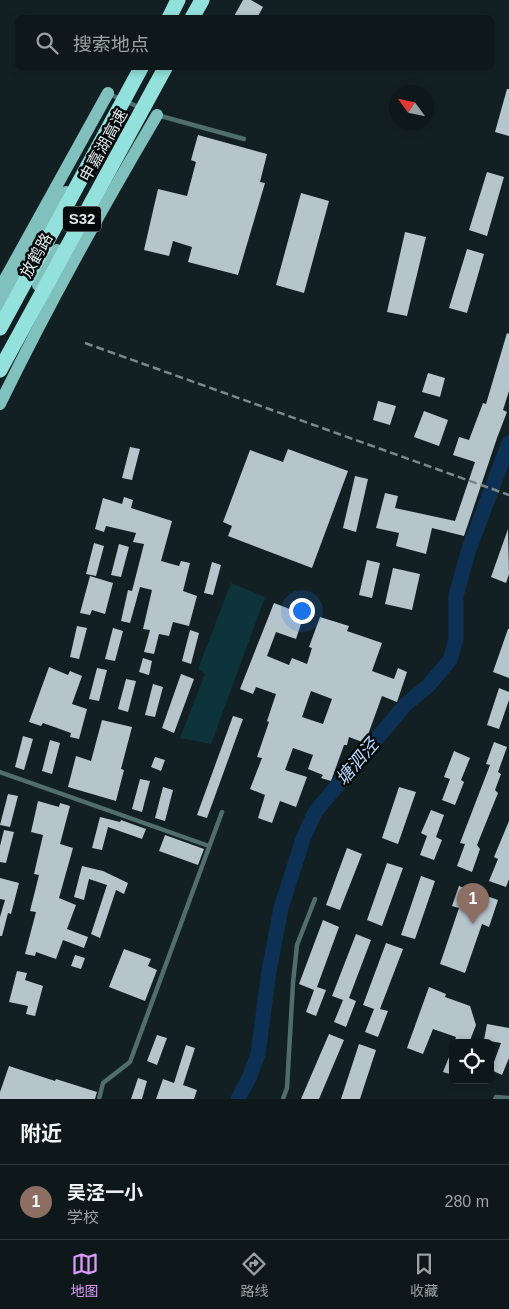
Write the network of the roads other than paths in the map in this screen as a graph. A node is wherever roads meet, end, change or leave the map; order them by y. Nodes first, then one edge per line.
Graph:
1 (178, 0) edge
2 (183, 0) edge
3 (197, 0) edge
4 (202, 0) edge
5 (170, 15) edge
6 (175, 15) edge
7 (189, 15) edge
8 (194, 15) edge
9 (140, 70) edge
10 (145, 70) edge
11 (159, 70) edge
12 (164, 70) edge
13 (108, 93) joint
14 (157, 116) junction
15 (244, 139) dead end
16 (112, 140) junction
17 (0, 288) edge
18 (0, 306) edge
19 (0, 326) edge
20 (0, 355) edge
21 (0, 370) edge
22 (0, 388) edge
23 (0, 404) edge
24 (0, 772) edge
25 (222, 812) dead end
26 (209, 846) junction
27 (315, 900) dead end
28 (509, 1098) edge
29 (99, 1099) edge
30 (283, 1099) edge
31 (495, 1099) edge

1 - 5 highway
2 - 6 main road
3 - 7 main road
4 - 8 highway
9 - 19 highway, 申嘉湖高速
10 - 16 main road, 放鹤路
11 - 16 main road, 放鹤路
12 - 21 highway, 申嘉湖高速 / S32
13 - 14 lane
13 - 17 main road, 放鹤路
14 - 15 lane
14 - 23 main road
16 - 18 main road
16 - 19 main road, 放鹤路
16 - 20 main road, 放鹤路
16 - 22 main road
24 - 26 lane
25 - 26 lane
26 - 29 lane
27 - 30 lane
28 - 31 lane

